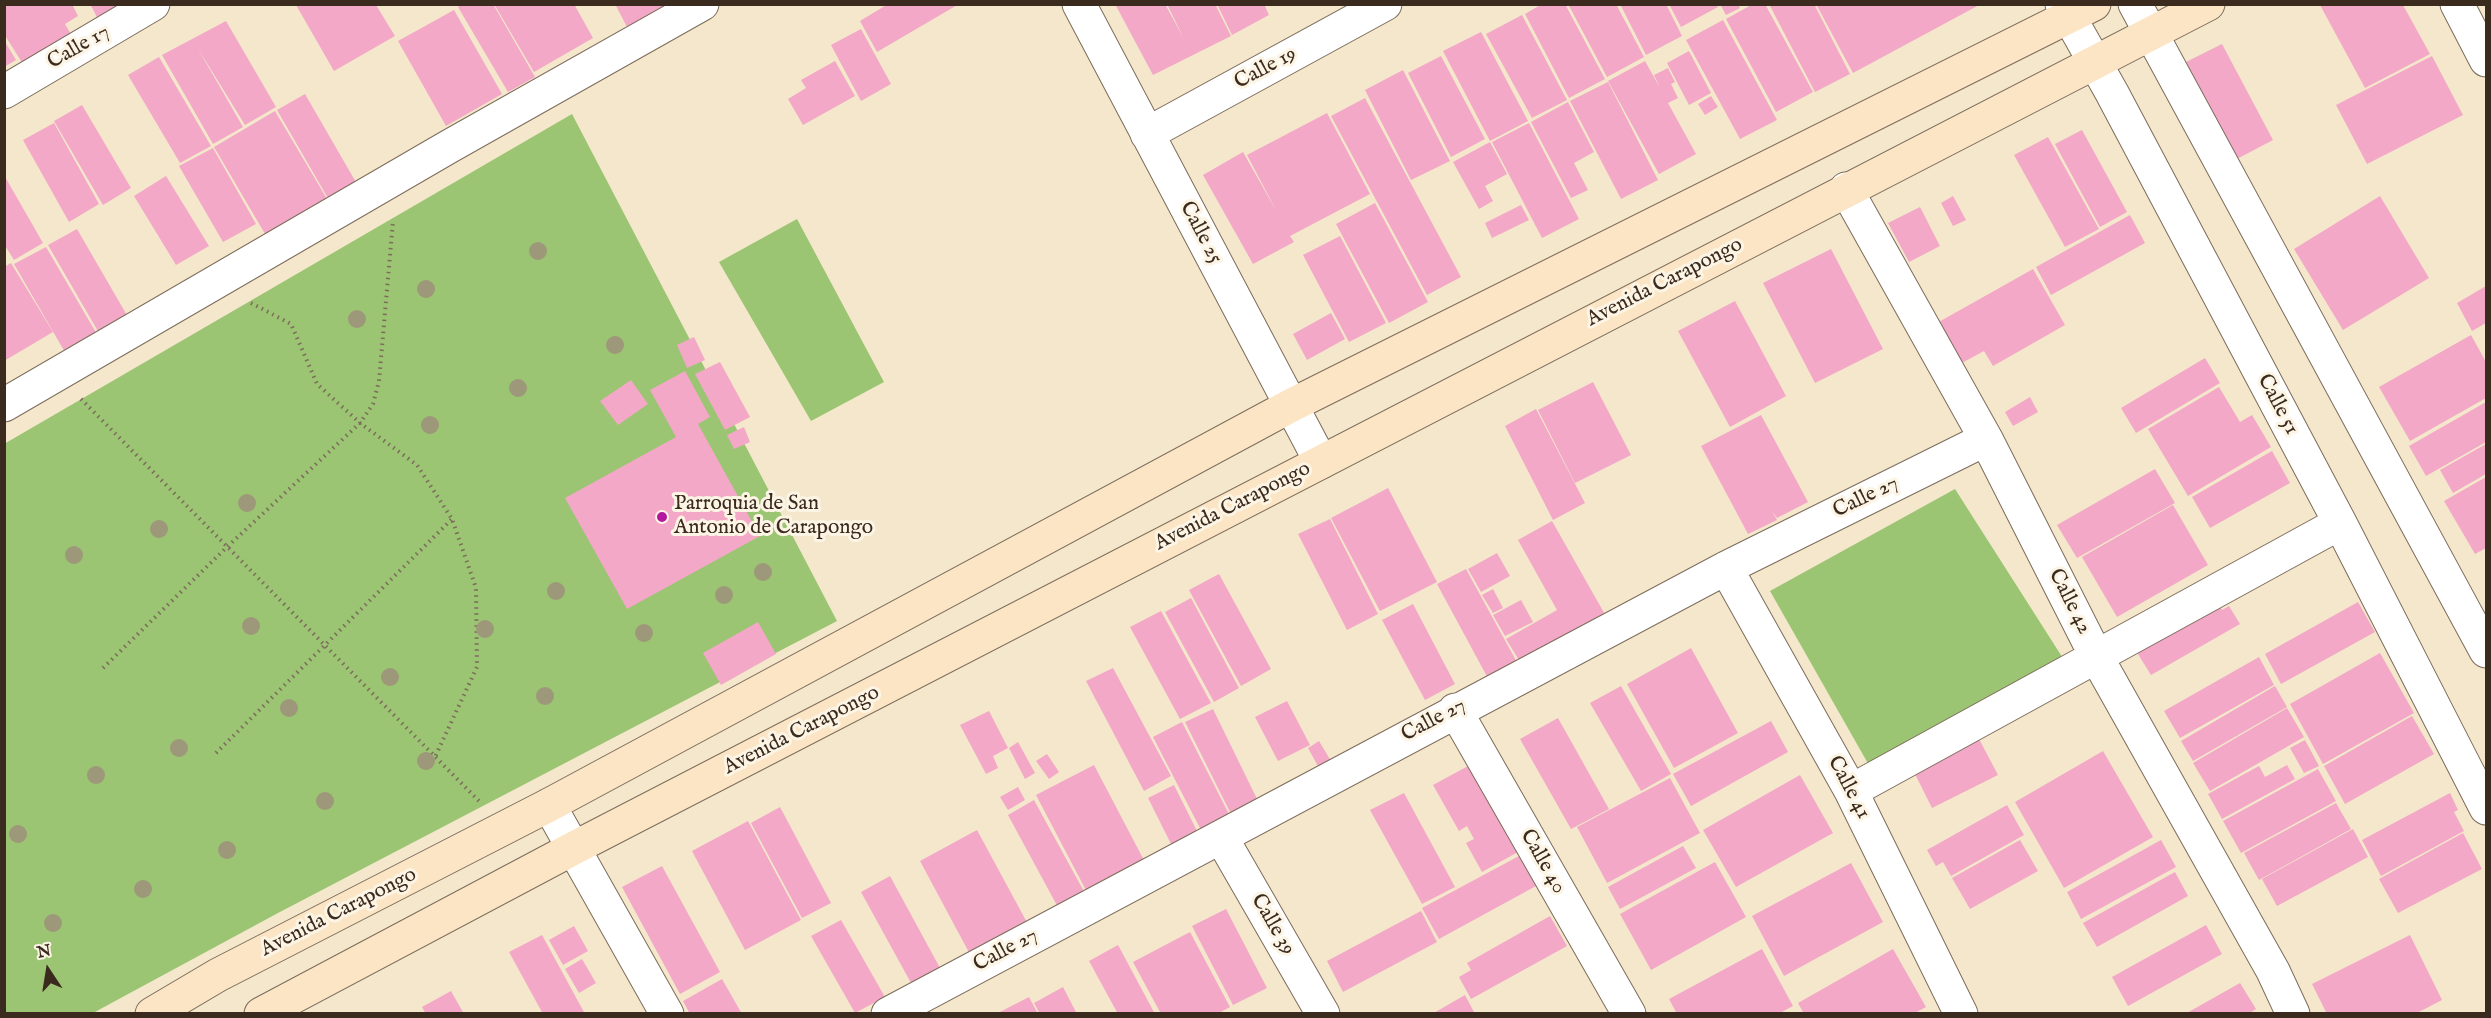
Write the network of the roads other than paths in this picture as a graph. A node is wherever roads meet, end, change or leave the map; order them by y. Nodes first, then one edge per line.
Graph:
1 (153, 4) edge
2 (702, 4) edge
3 (1079, 4) edge
4 (1385, 4) edge
5 (2135, 4) edge
6 (2208, 4) edge
7 (2457, 4) edge
8 (2075, 9) edge
9 (2152, 35) junction
10 (2487, 60) edge
11 (2096, 63) junction
12 (4, 92) edge
13 (1147, 134) junction
14 (1846, 189) junction
15 (4, 405) edge
16 (1290, 406) junction
17 (1986, 439) junction
18 (1321, 462) junction
19 (2340, 523) junction
20 (1726, 568) junction
21 (2487, 651) edge
22 (2096, 656) junction
23 (1455, 710) junction
24 (1851, 791) junction
25 (549, 805) junction
26 (2487, 808) edge
27 (1221, 837) junction
28 (574, 848) junction
29 (152, 1014) edge
30 (261, 1014) edge
31 (667, 1014) edge
32 (888, 1014) edge
33 (1323, 1014) edge
34 (1629, 1014) edge
35 (1961, 1014) edge
36 (2293, 1014) edge

1 - 12 street, Calle 17
2 - 15 street
3 - 13 street, Calle 25
4 - 13 street, Calle 19
5 - 9 street
6 - 9 street, Avenida Carapongo
7 - 10 street
8 - 11 street, Calle 51
8 - 16 street, Avenida Carapongo
9 - 11 street, Avenida Carapongo
9 - 21 street
11 - 14 street, Avenida Carapongo
11 - 19 street, Calle 51
13 - 16 street, Calle 25
14 - 17 street, Calle 42
14 - 18 street, Avenida Carapongo
16 - 18 street, Calle 25
16 - 25 street, Avenida Carapongo
17 - 20 street, Calle 27
17 - 22 street, Calle 42
18 - 28 street, Avenida Carapongo
19 - 22 street
19 - 26 street, Calle 51
20 - 23 street, Calle 27
20 - 24 street, Calle 41
22 - 24 street
22 - 36 street, Calle 42
23 - 27 street, Calle 27
23 - 34 street, Calle 40
24 - 35 street, Calle 41
25 - 28 street
25 - 29 street, Avenida Carapongo
27 - 32 street, Calle 27
27 - 33 street, Calle 39
28 - 30 street, Avenida Carapongo
28 - 31 street

